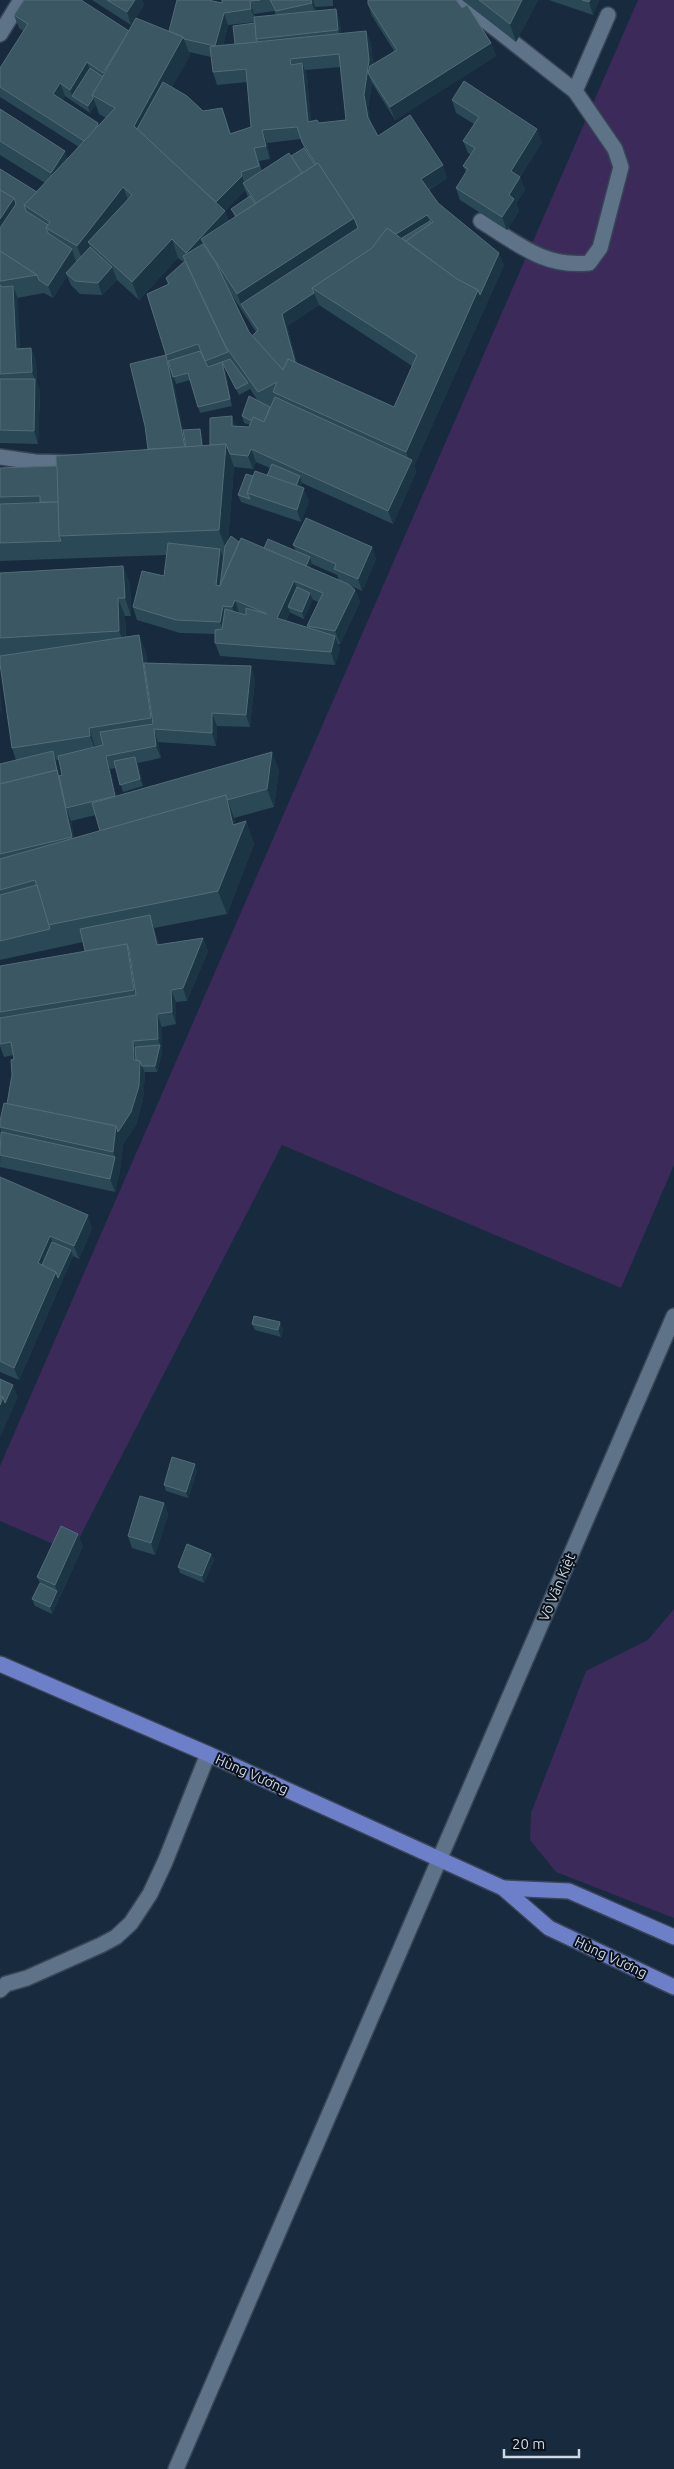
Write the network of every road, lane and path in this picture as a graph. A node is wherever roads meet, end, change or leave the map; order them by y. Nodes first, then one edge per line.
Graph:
1 (21, 0) edge
2 (459, 0) edge
3 (608, 15) dead end
4 (0, 34) edge
5 (575, 91) junction
6 (481, 222) dead end
7 (0, 457) edge
8 (92, 463) edge
9 (674, 1316) edge
10 (0, 1664) edge
11 (208, 1754) junction
12 (439, 1858) junction
13 (503, 1888) junction
14 (674, 1937) edge
15 (674, 1987) edge
16 (0, 1990) edge
17 (176, 2469) edge

1 - 4 street
2 - 5 street
3 - 5 street
5 - 6 street
7 - 8 street
9 - 12 street, Võ Văn Kiệt
10 - 11 main road, Hùng Vương
11 - 12 main road, Hùng Vương
11 - 16 street
12 - 13 main road, Hùng Vương
12 - 17 street, Võ Văn Kiệt
13 - 14 main road, Hùng Vương
13 - 15 main road, Hùng Vương

